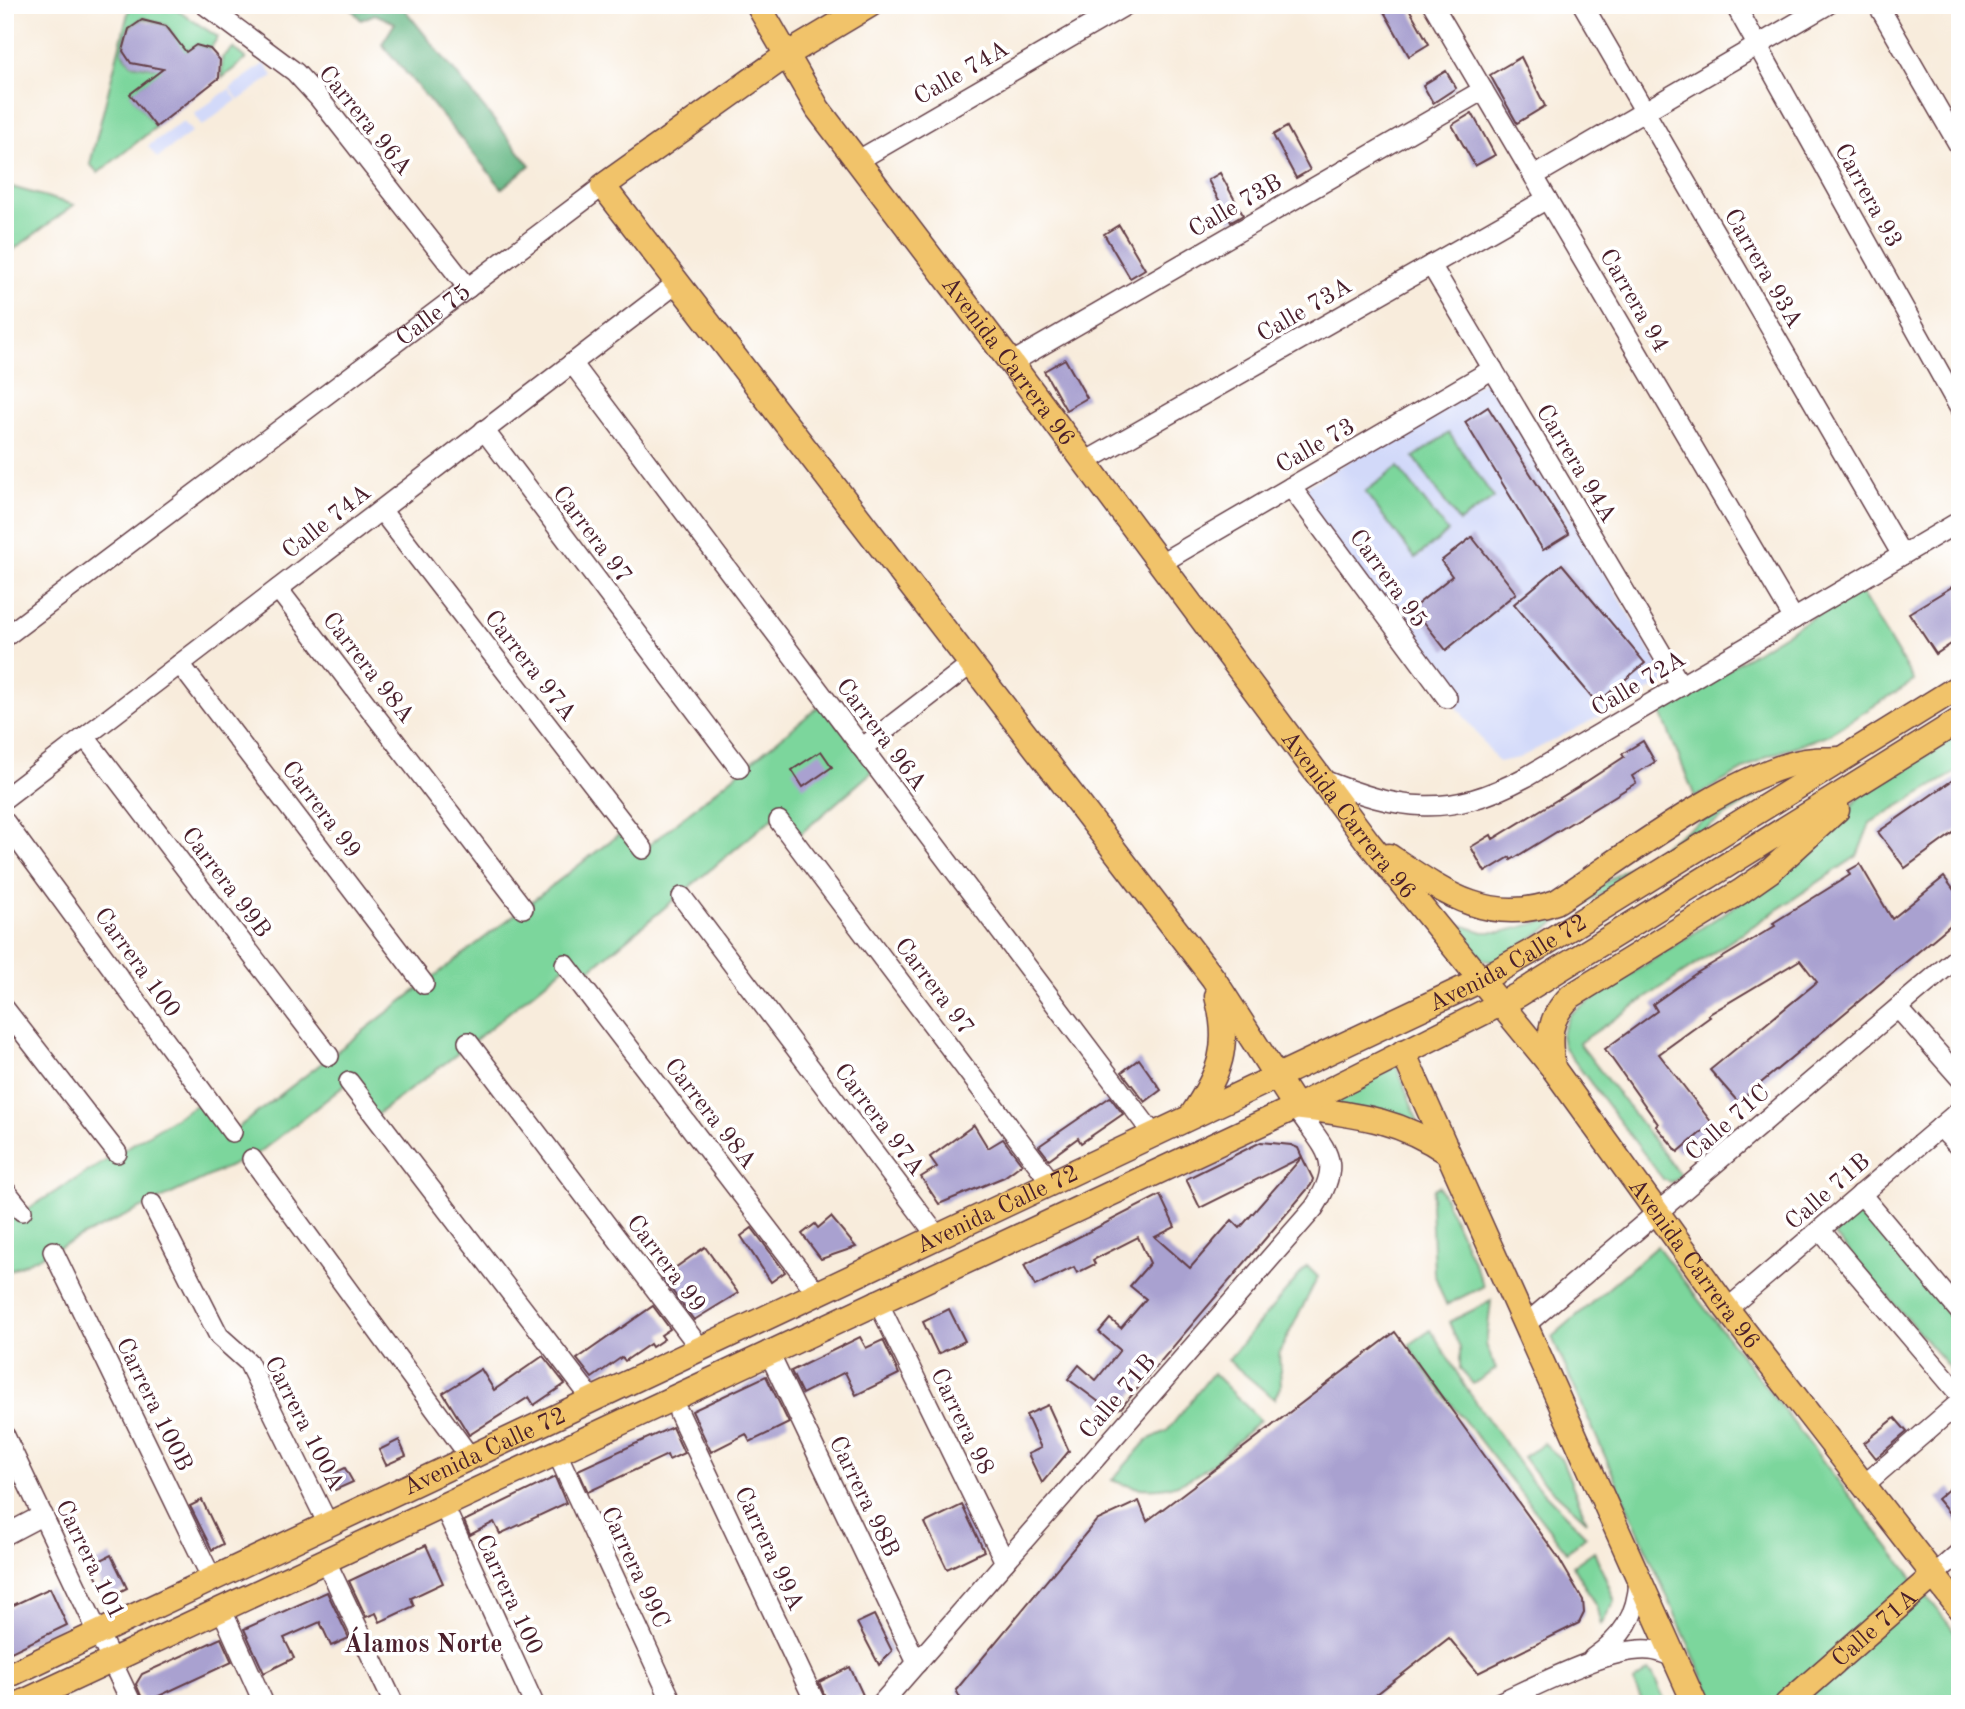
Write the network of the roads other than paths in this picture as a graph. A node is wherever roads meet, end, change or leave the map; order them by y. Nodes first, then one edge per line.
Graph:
1 (205, 5) edge
2 (758, 5) edge
3 (870, 5) edge
4 (1126, 5) edge
5 (1433, 5) edge
6 (1583, 5) edge
7 (1735, 5) edge
8 (1827, 5) edge
9 (1878, 5) edge
10 (1758, 46) junction
11 (788, 54) junction
12 (1483, 90) junction
13 (1646, 114) junction
14 (1960, 147) edge
15 (857, 161) junction
16 (1539, 173) dead end
17 (603, 186) junction
18 (1547, 198) junction
19 (1431, 265) junction
20 (677, 283) junction
21 (468, 288) junction
22 (572, 363) junction
23 (1012, 363) junction
24 (1493, 369) junction
25 (1960, 409) edge
26 (484, 430) junction
27 (1085, 462) junction
28 (1291, 487) junction
29 (381, 510) junction
30 (1960, 521) edge
31 (1902, 555) junction
32 (1161, 563) junction
33 (278, 589) junction
34 (1794, 619) junction
35 (5, 637) edge
36 (180, 664) junction
37 (971, 664) junction
38 (1681, 685) junction
39 (1960, 685) edge
40 (1447, 698) dead end
41 (1960, 720) edge
42 (85, 737) junction
43 (862, 748) junction
44 (1842, 759) junction
45 (739, 768) dead end
46 (1882, 769) junction
47 (1321, 779) junction
48 (5, 798) edge
49 (779, 821) dead end
50 (5, 822) edge
51 (1368, 842) junction
52 (643, 849) dead end
53 (682, 897) dead end
54 (523, 908) dead end
55 (1960, 955) edge
56 (565, 964) dead end
57 (1213, 978) junction
58 (1481, 980) junction
59 (424, 984) dead end
60 (1501, 1004) junction
61 (1898, 1008) junction
62 (5, 1009) edge
63 (468, 1041) dead end
64 (1403, 1052) junction
65 (330, 1056) dead end
66 (1553, 1068) junction
67 (1276, 1077) junction
68 (1960, 1078) edge
69 (349, 1082) dead end
70 (1296, 1107) junction
71 (1960, 1110) edge
72 (1191, 1116) junction
73 (1940, 1127) junction
74 (232, 1132) dead end
75 (1153, 1134) junction
76 (1960, 1148) edge
77 (1448, 1152) junction
78 (117, 1153) dead end
79 (252, 1159) dead end
80 (1051, 1182) junction
81 (5, 1190) edge
82 (1861, 1194) junction
83 (152, 1204) dead end
84 (22, 1211) dead end
85 (1657, 1214) junction
86 (1819, 1230) junction
87 (937, 1236) junction
88 (53, 1251) dead end
89 (817, 1293) junction
90 (877, 1300) junction
91 (1727, 1309) junction
92 (1960, 1312) edge
93 (1525, 1325) junction
94 (700, 1348) junction
95 (768, 1351) junction
96 (1960, 1395) edge
97 (592, 1399) junction
98 (1960, 1402) edge
99 (679, 1413) dead end
100 (5, 1436) edge
101 (556, 1451) junction
102 (470, 1457) junction
103 (1864, 1485) junction
104 (443, 1504) junction
105 (43, 1515) junction
106 (328, 1524) junction
107 (5, 1535) edge
108 (1960, 1552) edge
109 (326, 1559) junction
110 (1005, 1563) junction
111 (1934, 1575) junction
112 (1639, 1578) junction
113 (212, 1579) junction
114 (221, 1608) junction
115 (1960, 1609) edge
116 (99, 1632) junction
117 (1675, 1658) junction
118 (112, 1660) junction
119 (917, 1663) junction
120 (1584, 1665) junction
121 (5, 1677) edge
122 (19, 1704) edge
123 (132, 1704) edge
124 (264, 1704) edge
125 (394, 1704) edge
126 (534, 1704) edge
127 (673, 1704) edge
128 (816, 1704) edge
129 (881, 1704) edge
130 (1496, 1704) edge
131 (1695, 1704) edge
132 (1787, 1704) edge

1 - 21 street, Carrera 96A
2 - 11 main road, Avenida Carrera 96
3 - 11 main road, Calle 75
4 - 15 street, Calle 74A
5 - 12 street, Carrera 94
6 - 13 street, Carrera 93A
7 - 10 street, Carrera 93
8 - 10 street
9 - 14 street
10 - 13 street
10 - 25 street, Carrera 93
11 - 15 main road, Avenida Carrera 96
11 - 17 main road, Calle 75
12 - 18 street, Carrera 94
12 - 23 street, Calle 73B
13 - 16 street
13 - 31 street, Carrera 93A
15 - 23 main road, Avenida Carrera 96
17 - 20 main road
17 - 21 street, Calle 75
18 - 19 street, Calle 73A
18 - 34 street, Carrera 94
19 - 24 street, Carrera 94A
19 - 27 street, Calle 73A
20 - 22 street, Calle 74A
20 - 37 main road
21 - 35 street, Calle 75
22 - 26 street, Calle 74A
22 - 43 street, Carrera 96A
23 - 27 main road, Avenida Carrera 96
24 - 28 street, Calle 73
24 - 38 street, Carrera 94A
26 - 29 street, Calle 74A
26 - 45 street, Carrera 97
27 - 32 main road, Avenida Carrera 96
28 - 32 street, Calle 73
28 - 40 street, Carrera 95
29 - 33 street, Calle 74A
29 - 52 street, Carrera 97A
30 - 31 street, Calle 72A
31 - 34 street, Calle 72A
32 - 47 main road, Avenida Carrera 96
33 - 36 street, Calle 74A
33 - 54 street, Carrera 98A
34 - 38 street, Calle 72A
36 - 42 street, Calle 74A
36 - 59 street, Carrera 99
37 - 43 street
37 - 57 main road
38 - 47 street, Calle 72A
39 - 44 main road, Avenida Calle 72
41 - 46 main road, Avenida Calle 72
42 - 48 street, Calle 74A
42 - 65 street, Carrera 99B
43 - 75 street, Carrera 96A
44 - 51 main road
44 - 58 main road, Avenida Calle 72
46 - 60 main road, Avenida Calle 72
46 - 66 main road
47 - 51 main road, Avenida Carrera 96
49 - 80 street, Carrera 97
50 - 74 street, Carrera 100
51 - 58 main road, Avenida Carrera 96
53 - 87 street, Carrera 97A
55 - 61 street, Calle 71C
56 - 89 street, Carrera 98A
57 - 67 main road
57 - 72 main road
58 - 60 main road, Avenida Carrera 96
58 - 67 main road, Avenida Calle 72
60 - 64 main road, Avenida Calle 72
60 - 66 main road, Avenida Carrera 96
61 - 68 street
61 - 85 street, Calle 71C
62 - 78 street
63 - 94 street, Carrera 99
64 - 70 main road, Avenida Calle 72
64 - 77 main road
66 - 85 main road, Avenida Carrera 96
67 - 70 main road
67 - 72 main road, Avenida Calle 72
69 - 97 street
70 - 77 main road
70 - 90 main road, Avenida Calle 72
70 - 110 street, Calle 71B
71 - 73 street, Calle 71B
72 - 75 main road, Avenida Calle 72
73 - 76 street
73 - 82 street, Calle 71B
75 - 80 main road, Avenida Calle 72
77 - 93 main road
79 - 102 street
80 - 87 main road, Avenida Calle 72
81 - 84 street
82 - 86 street, Calle 71B
82 - 92 street
83 - 106 street, Carrera 100A
85 - 91 main road, Avenida Carrera 96
85 - 93 street, Calle 71C
86 - 91 street, Calle 71B
86 - 96 street
87 - 89 main road, Avenida Calle 72
88 - 113 street, Carrera 100B
89 - 94 main road, Avenida Calle 72
90 - 95 main road, Avenida Calle 72
90 - 110 street, Carrera 98
91 - 103 main road, Avenida Carrera 96
93 - 112 main road
94 - 97 main road, Avenida Calle 72
95 - 101 main road, Avenida Calle 72
95 - 119 street, Carrera 98B
97 - 102 main road, Avenida Calle 72
98 - 103 street
99 - 128 street, Carrera 99A
100 - 105 street, Carrera 101
101 - 104 main road, Avenida Calle 72
101 - 127 street, Carrera 99C
102 - 106 main road, Avenida Calle 72
103 - 111 main road, Avenida Carrera 96
104 - 109 main road, Avenida Calle 72
104 - 126 street, Carrera 100
105 - 107 street
105 - 116 street, Carrera 101
106 - 113 main road, Avenida Calle 72
108 - 111 street, Calle 71A
109 - 114 main road, Avenida Calle 72
109 - 125 street
110 - 119 street, Calle 71B
111 - 115 main road, Avenida Carrera 96
111 - 132 main road, Calle 71A
112 - 117 main road
112 - 120 street
113 - 116 main road, Avenida Calle 72
114 - 118 main road, Avenida Calle 72
114 - 124 street
116 - 118 street, Carrera 101
116 - 121 main road, Avenida Calle 72
117 - 120 street
117 - 131 main road
118 - 122 main road, Avenida Calle 72
118 - 123 street, Carrera 101
119 - 129 street, Calle 71B
120 - 130 street

